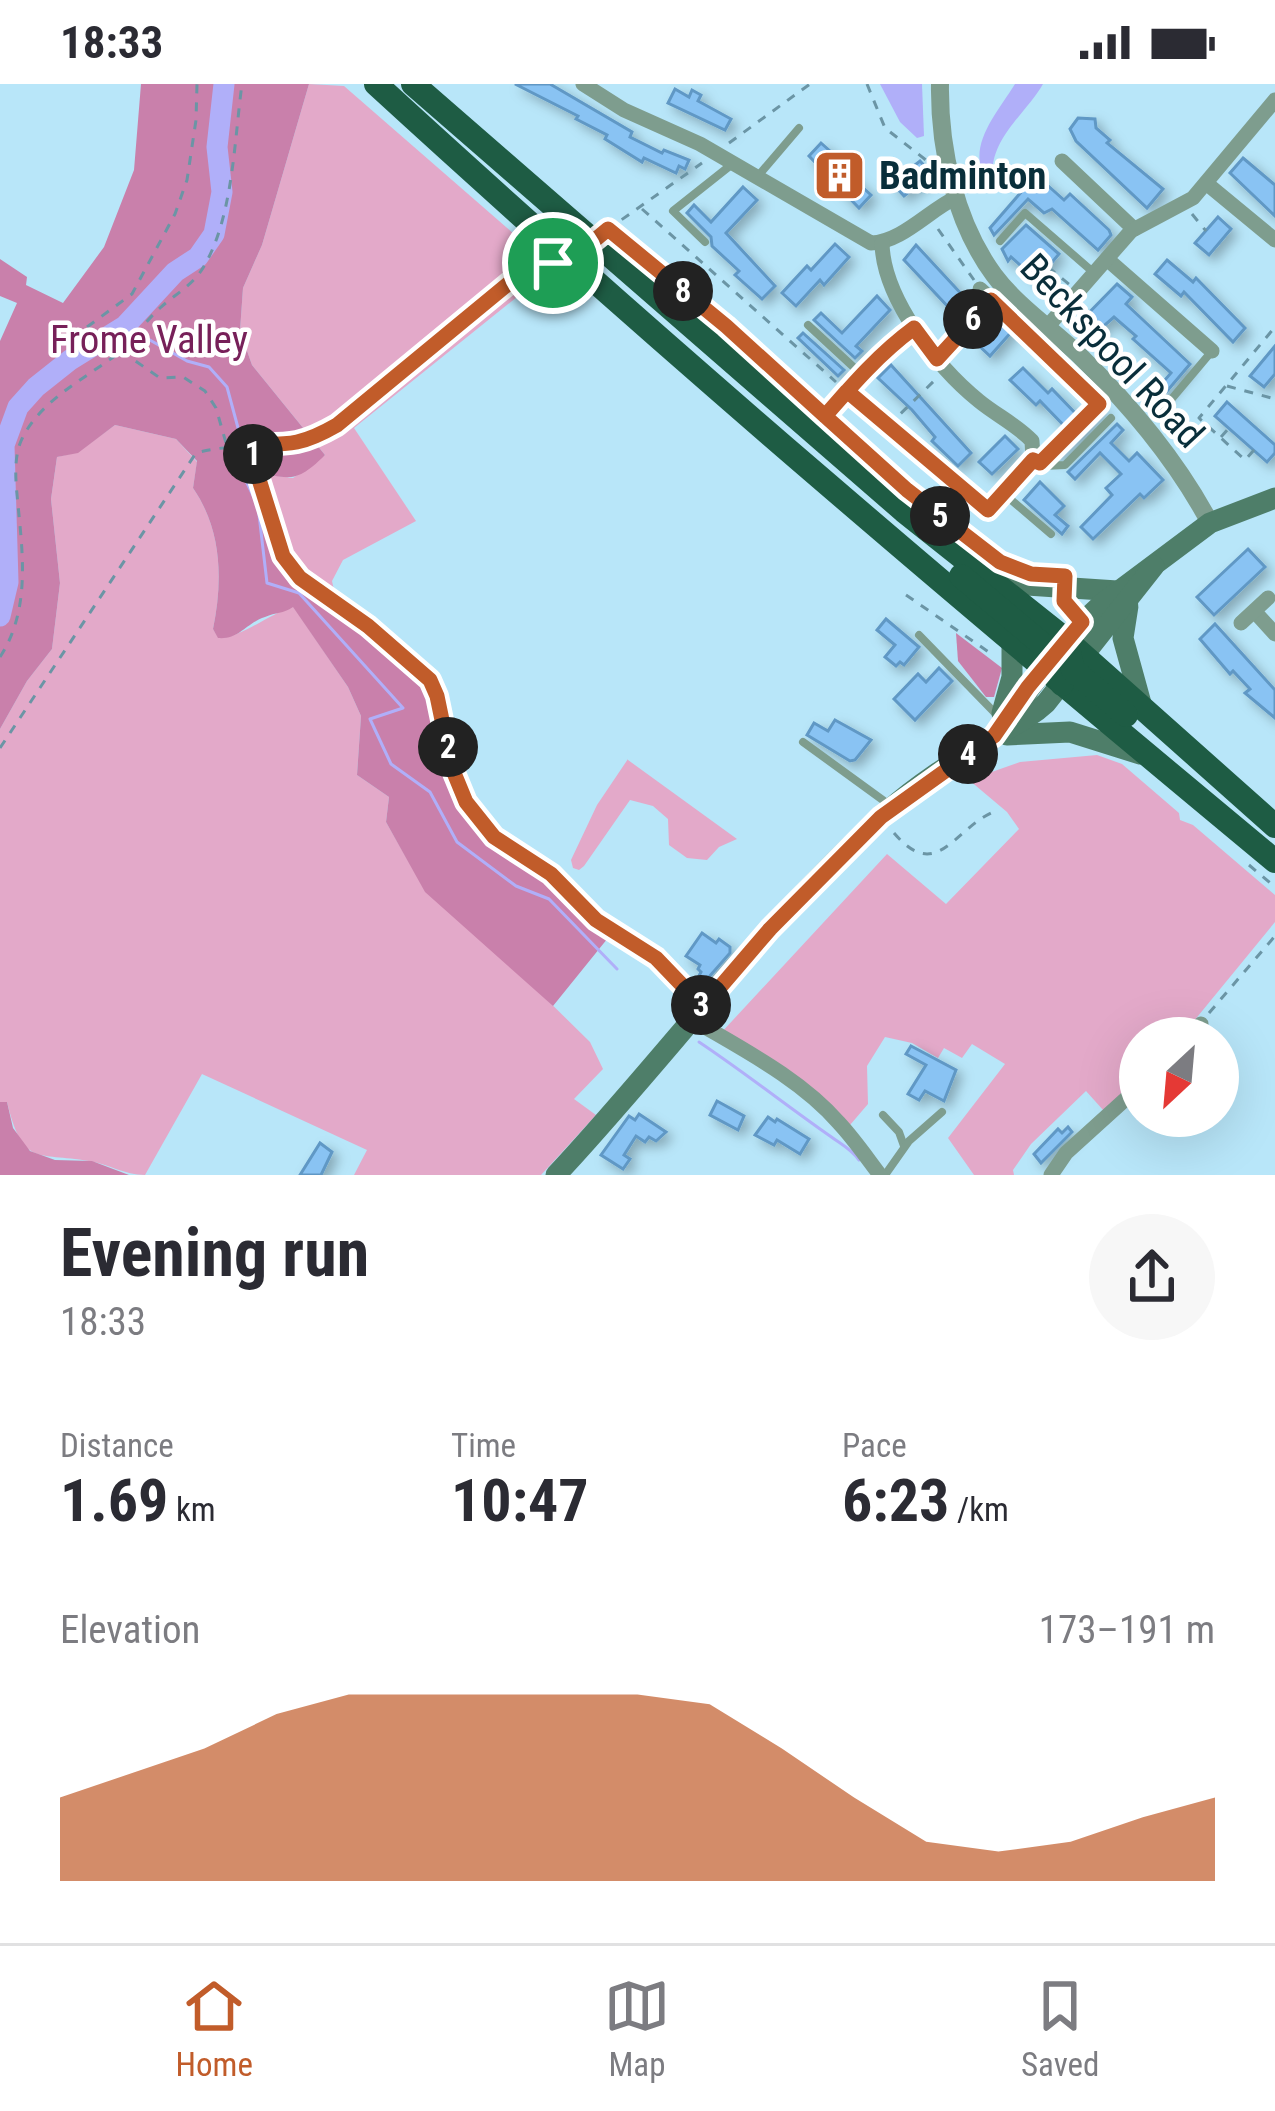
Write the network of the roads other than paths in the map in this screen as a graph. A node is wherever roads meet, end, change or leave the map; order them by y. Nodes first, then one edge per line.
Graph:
1 (376, 84) edge
2 (413, 84) edge
3 (583, 84) edge
4 (940, 84) edge
5 (1275, 100) edge
6 (799, 128) dead end
7 (1062, 160) dead end
8 (733, 164) junction
9 (757, 177) junction
10 (1206, 183) junction
11 (941, 205) junction
12 (1134, 229) junction
13 (1275, 240) edge
14 (1000, 241) dead end
15 (705, 242) dead end
16 (882, 243) junction
17 (1107, 259) junction
18 (1094, 273) junction
19 (991, 300) road end
20 (808, 326) dead end
21 (1048, 326) junction
22 (914, 328) junction
23 (1212, 351) joint
24 (941, 364) junction
25 (862, 375) junction
26 (847, 391) road end
27 (1164, 407) dead end
28 (1111, 418) dead end
29 (1036, 461) junction
30 (1003, 493) junction
31 (1275, 498) edge
32 (988, 510) road end
33 (904, 511) junction
34 (1210, 523) junction
35 (1051, 534) dead end
36 (988, 576) junction
37 (1124, 596) junction
38 (1268, 598) dead end
39 (1275, 634) edge
40 (919, 635) dead end
41 (1006, 652) junction
42 (1064, 662) junction
43 (1142, 706) junction
44 (997, 728) junction
45 (803, 742) dead end
46 (1152, 758) junction
47 (1213, 810) junction
48 (887, 812) junction
49 (1275, 826) edge
50 (1275, 861) edge
51 (698, 1013) junction
52 (1119, 1105) edge
53 (942, 1112) dead end
54 (883, 1114) dead end
55 (904, 1148) junction
56 (556, 1175) edge
57 (882, 1175) edge
58 (1052, 1175) edge

1 - 41 highway
2 - 33 highway
3 - 8 street
4 - 11 street, Beckspool Road
5 - 10 street
6 - 9 lane
7 - 12 street
8 - 9 street
8 - 15 lane
9 - 16 street
10 - 12 street
10 - 13 street
11 - 16 street
11 - 21 street, Beckspool Road
12 - 17 street
14 - 18 lane
16 - 22 street
17 - 18 street
17 - 23 street
18 - 21 street
19 - 24 street
20 - 25 lane
21 - 34 street, Beckspool Road
22 - 24 street
22 - 25 street
23 - 27 lane
24 - 29 street
25 - 26 street
28 - 29 lane
29 - 30 street
30 - 32 street
30 - 35 lane
31 - 34 main road
33 - 36 highway
33 - 42 highway
34 - 37 main road
36 - 37 main road
36 - 42 highway
37 - 42 main road
37 - 43 main road
38 - 39 street
40 - 44 lane
41 - 42 highway
41 - 44 main road
42 - 43 highway
42 - 44 main road
42 - 46 highway
42 - 47 highway
43 - 49 highway
44 - 46 main road
44 - 48 main road
45 - 48 lane
46 - 47 highway
47 - 50 highway
48 - 51 main road
51 - 56 main road
51 - 57 street
52 - 58 street
53 - 55 lane
54 - 55 lane
55 - 57 lane

